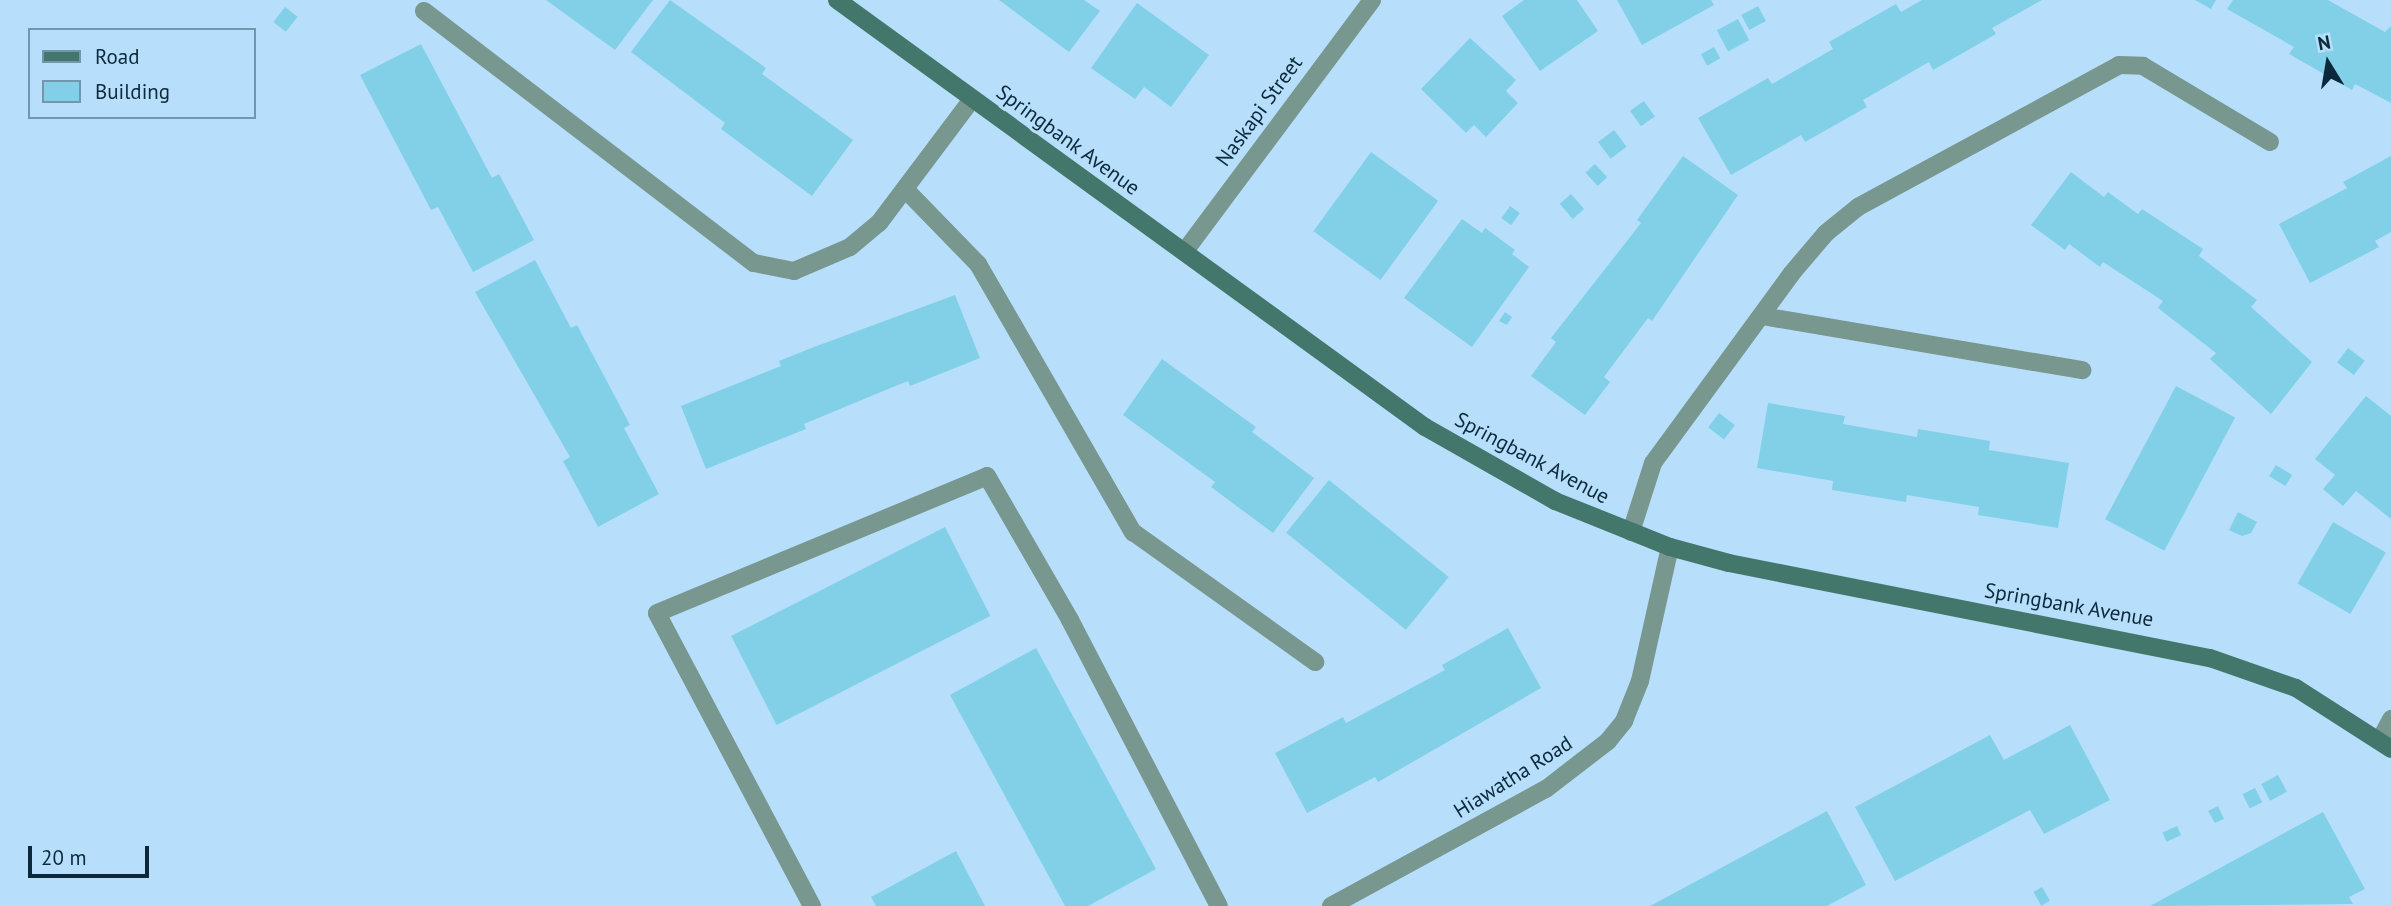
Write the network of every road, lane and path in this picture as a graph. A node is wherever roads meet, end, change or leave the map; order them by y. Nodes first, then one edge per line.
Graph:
1 (837, 0) edge
2 (1372, 0) edge
3 (424, 11) dead end
4 (972, 99) junction
5 (2270, 142) dead end
6 (905, 189) junction
7 (1185, 251) junction
8 (1762, 316) junction
9 (2082, 370) dead end
10 (1631, 532) junction
11 (1670, 547) junction
12 (1315, 662) dead end
13 (2391, 719) edge
14 (2385, 745) edge
15 (812, 906) edge
16 (1219, 906) edge
17 (1331, 906) edge

1 - 4 main road, Springbank Avenue
2 - 7 street, Naskapi Street
3 - 6 street
4 - 6 street
4 - 7 main road, Springbank Avenue
5 - 8 street
6 - 12 street
7 - 10 main road, Springbank Avenue
8 - 9 street
8 - 10 street
10 - 11 main road, Springbank Avenue
11 - 14 main road, Springbank Avenue
11 - 17 street, Hiawatha Road
13 - 14 street
15 - 16 street

